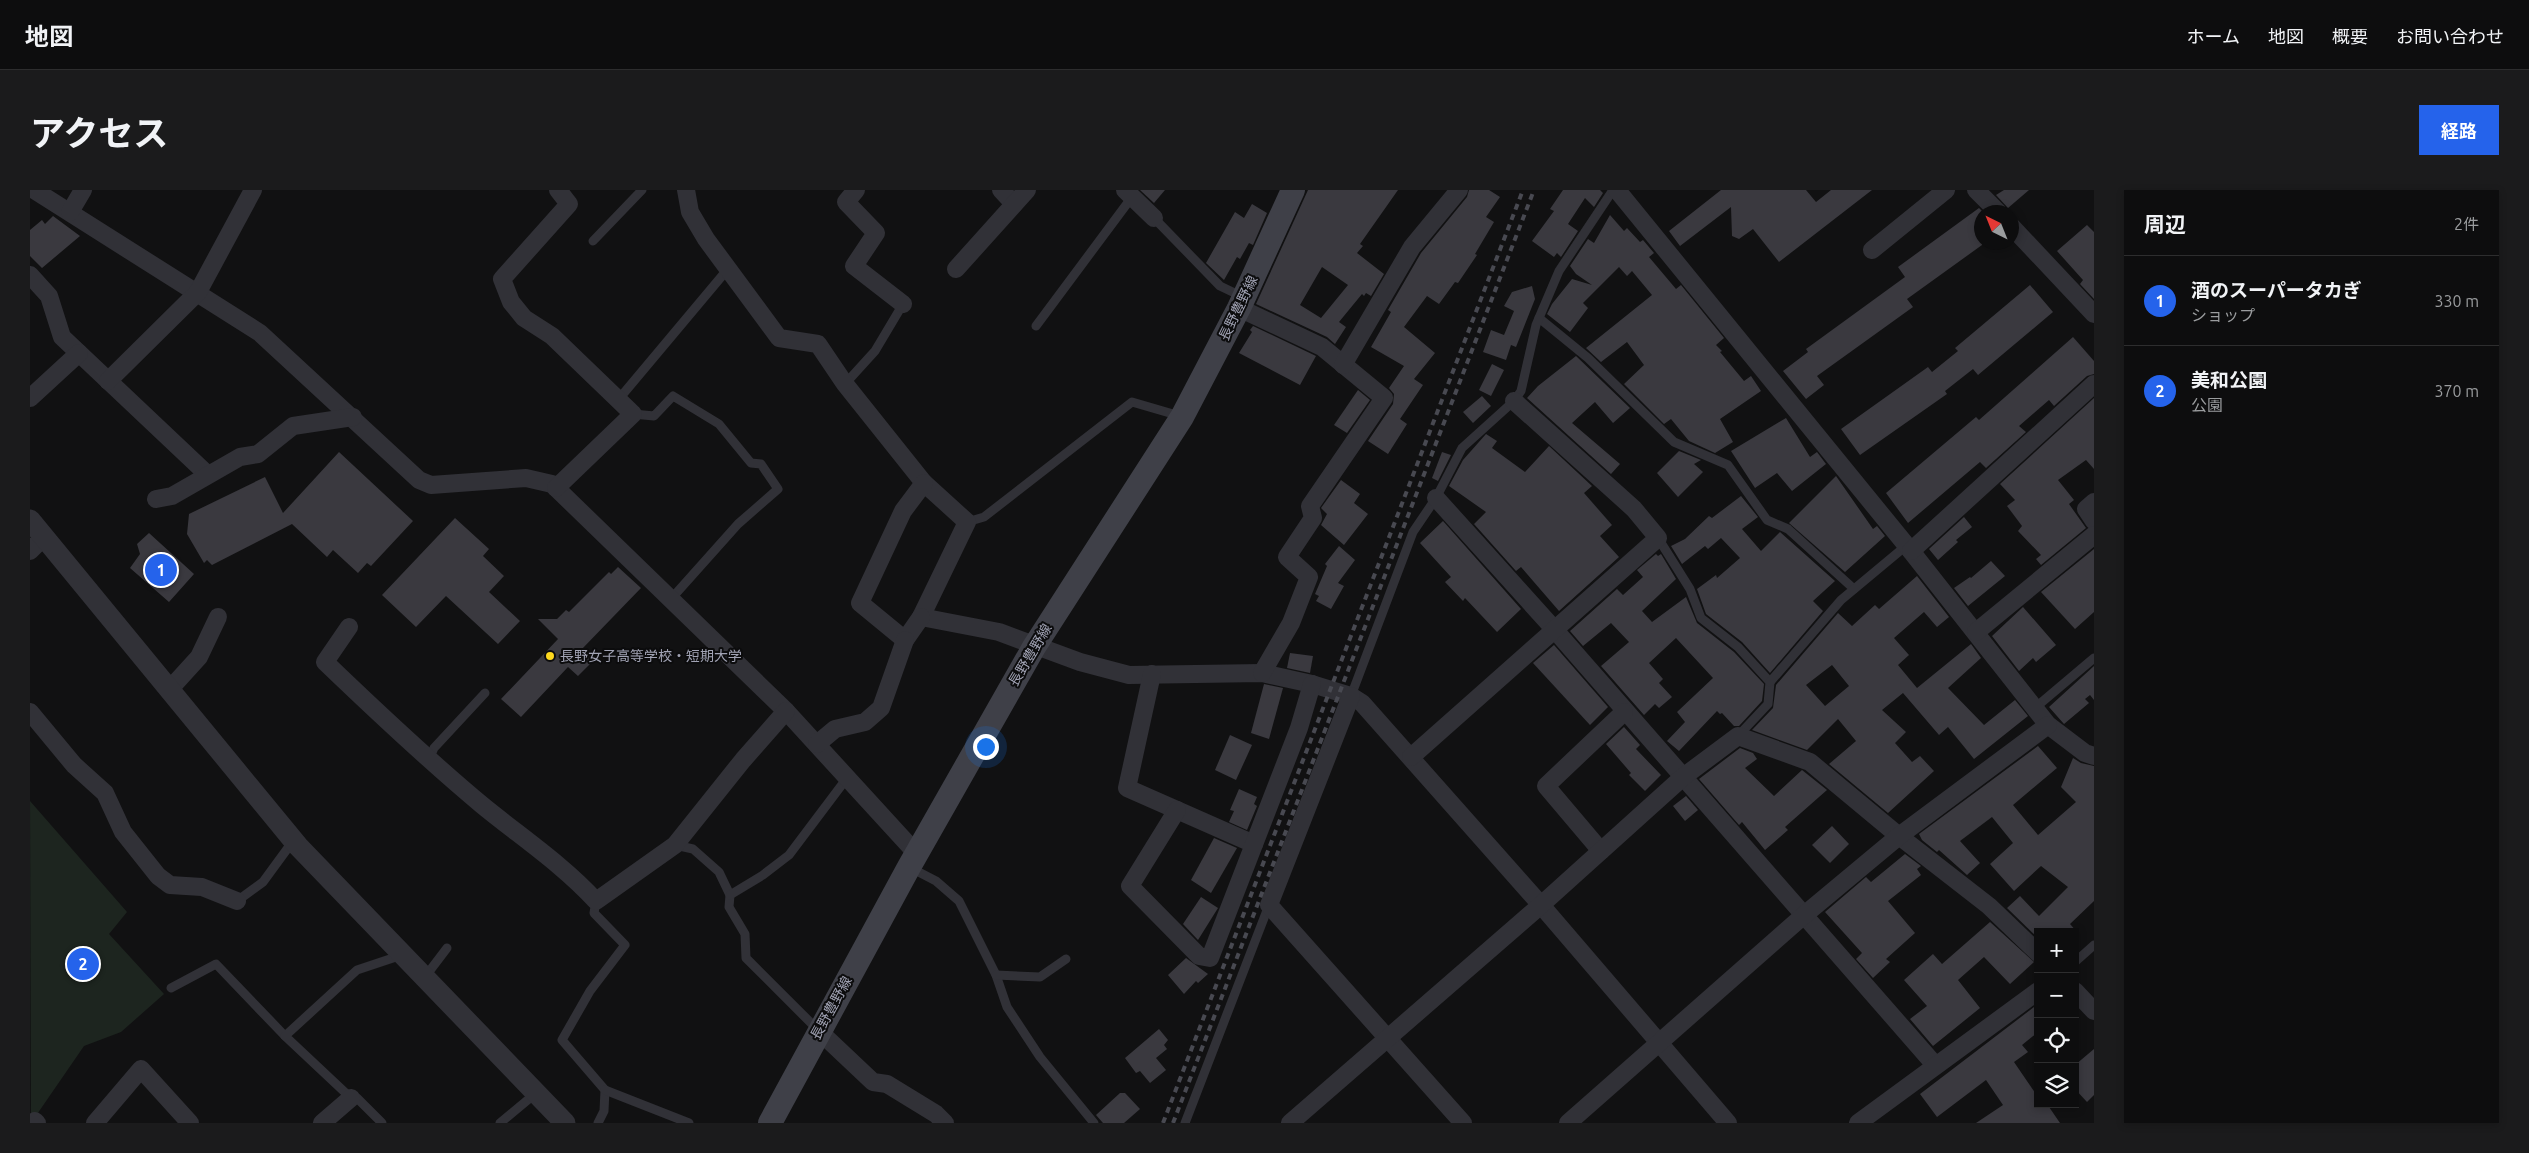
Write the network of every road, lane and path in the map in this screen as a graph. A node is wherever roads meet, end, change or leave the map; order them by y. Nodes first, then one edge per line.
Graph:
1 (34, 190) edge
2 (84, 190) edge
3 (253, 190) edge
4 (558, 190) edge
5 (642, 190) edge
6 (686, 190) edge
7 (856, 190) edge
8 (1002, 190) edge
9 (1027, 190) edge
10 (1293, 190) edge
11 (1459, 190) edge
12 (1946, 190) edge
13 (1976, 190) edge
14 (1619, 191) edge
15 (1129, 194) edge
16 (1014, 204) junction
17 (1991, 205) edge
18 (70, 212) junction
19 (1154, 218) joint
20 (2019, 234) edge
21 (593, 241) dead end
22 (1872, 250) dead end
23 (956, 269) dead end
24 (727, 270) junction
25 (30, 275) edge
26 (198, 292) junction
27 (1241, 302) junction
28 (903, 304) joint
29 (2094, 314) edge
30 (1539, 318) junction
31 (1036, 326) dead end
32 (79, 353) junction
33 (1343, 365) junction
34 (108, 381) junction
35 (845, 384) junction
36 (2094, 384) edge
37 (30, 398) edge
38 (618, 400) junction
39 (1514, 401) junction
40 (633, 414) junction
41 (353, 417) junction
42 (1182, 417) junction
43 (207, 474) junction
44 (924, 483) junction
45 (556, 488) junction
46 (1436, 498) junction
47 (156, 500) dead end
48 (2094, 502) edge
49 (30, 520) edge
50 (2094, 521) edge
51 (967, 522) junction
52 (2094, 535) edge
53 (1658, 538) junction
54 (37, 544) edge
55 (1909, 548) junction
56 (1854, 589) junction
57 (671, 599) junction
58 (218, 617) dead end
59 (921, 617) junction
60 (349, 627) dead end
61 (1554, 629) junction
62 (1976, 632) junction
63 (904, 640) junction
64 (1034, 647) junction
65 (2094, 658) edge
66 (1262, 673) junction
67 (1152, 674) junction
68 (1770, 682) junction
69 (1312, 684) junction
70 (169, 690) junction
71 (485, 693) dead end
72 (1351, 696) junction
73 (2036, 707) junction
74 (786, 711) junction
75 (30, 712) edge
76 (1624, 712) junction
77 (2048, 724) junction
78 (1738, 736) junction
79 (817, 744) junction
80 (2094, 756) edge
81 (1411, 757) junction
82 (429, 759) junction
83 (1683, 777) junction
84 (848, 778) junction
85 (1177, 810) junction
86 (1899, 836) junction
87 (294, 841) junction
88 (1254, 844) junction
89 (676, 846) junction
90 (1601, 851) junction
91 (912, 860) junction
92 (730, 895) junction
93 (596, 900) junction
94 (237, 901) joint
95 (1541, 905) junction
96 (1269, 906) junction
97 (1803, 916) junction
98 (2094, 945) edge
99 (447, 948) dead end
100 (2034, 949) edge
101 (402, 955) junction
102 (2079, 958) edge
103 (1066, 959) dead end
104 (996, 975) junction
105 (425, 977) junction
106 (171, 988) dead end
107 (2034, 994) edge
108 (2079, 994) edge
109 (2094, 1011) edge
110 (819, 1031) junction
111 (285, 1036) junction
112 (1388, 1038) junction
113 (1660, 1043) junction
114 (1935, 1065) junction
115 (605, 1090) junction
116 (536, 1093) junction
117 (351, 1098) junction
118 (95, 1123) edge
119 (190, 1123) edge
120 (322, 1123) edge
121 (382, 1123) edge
122 (500, 1123) edge
123 (565, 1123) edge
124 (598, 1123) edge
125 (689, 1123) edge
126 (770, 1123) edge
127 (945, 1123) edge
128 (1094, 1123) edge
129 (1185, 1123) edge
130 (1290, 1123) edge
131 (1463, 1123) edge
132 (1568, 1123) edge
133 (1728, 1123) edge
134 (1858, 1123) edge

1 - 18 street
2 - 18 street
3 - 26 street
4 - 38 street
5 - 21 lane
6 - 24 street
7 - 28 street
8 - 16 street
9 - 16 street
10 - 27 main road, 長野豊野線
11 - 33 street
12 - 22 street
13 - 17 street
14 - 30 lane
14 - 55 street
15 - 19 street
15 - 31 lane
16 - 23 street
18 - 26 street
19 - 27 lane
20 - 29 street
24 - 35 street
24 - 38 lane
25 - 32 street
26 - 34 street
26 - 41 street
27 - 33 street
27 - 42 main road, 長野豊野線
28 - 35 lane
30 - 39 lane
30 - 56 lane
32 - 34 street
32 - 37 street
33 - 66 street
34 - 43 street
35 - 44 street
36 - 55 street
38 - 40 street
39 - 46 lane
39 - 53 street
40 - 45 street
40 - 57 lane
41 - 43 street
41 - 45 street
42 - 51 lane
42 - 64 main road, 長野豊野線
43 - 47 street
44 - 51 street
44 - 63 street
45 - 57 street
46 - 61 street
46 - 72 lane
48 - 50 street
49 - 54 street
51 - 59 street
52 - 62 street
53 - 61 street
53 - 68 lane
54 - 70 street
55 - 56 lane
55 - 62 street
56 - 68 lane
57 - 74 street
58 - 70 street
59 - 63 street
59 - 64 street
60 - 82 street
61 - 76 street
61 - 81 street
62 - 73 street
63 - 79 street
64 - 67 street
64 - 91 main road, 長野豊野線
65 - 73 lane
66 - 67 street
66 - 69 street
67 - 85 street
68 - 78 lane
69 - 72 street
69 - 88 street
70 - 87 street
71 - 82 lane
72 - 81 street
72 - 96 street
73 - 77 street
74 - 79 street
74 - 89 street
75 - 94 street
76 - 83 street
76 - 90 street
77 - 80 street
77 - 86 street
78 - 83 street
78 - 86 street
79 - 84 street
81 - 95 street
82 - 93 street
83 - 90 street
83 - 97 street
84 - 91 street
84 - 92 lane
85 - 88 street
85 - 88 street
86 - 97 street
86 - 100 street
87 - 94 lane
87 - 101 street
89 - 92 lane
89 - 93 street
90 - 95 street
91 - 104 lane
91 - 110 main road, 長野豊野線
92 - 110 lane
93 - 115 lane
95 - 112 street
95 - 113 street
96 - 112 street
96 - 129 lane
97 - 113 street
97 - 114 street
98 - 102 lane
99 - 105 lane
101 - 105 street
101 - 111 lane
103 - 104 lane
104 - 128 lane
105 - 116 street
106 - 111 lane
107 - 114 street
108 - 109 street
110 - 126 main road, 長野豊野線
110 - 127 street
111 - 117 lane
112 - 130 street
112 - 131 street
113 - 132 street
113 - 133 street
114 - 134 street
115 - 124 lane
115 - 125 lane
116 - 122 lane
116 - 123 street
117 - 120 street
117 - 121 lane
118 - 119 street

